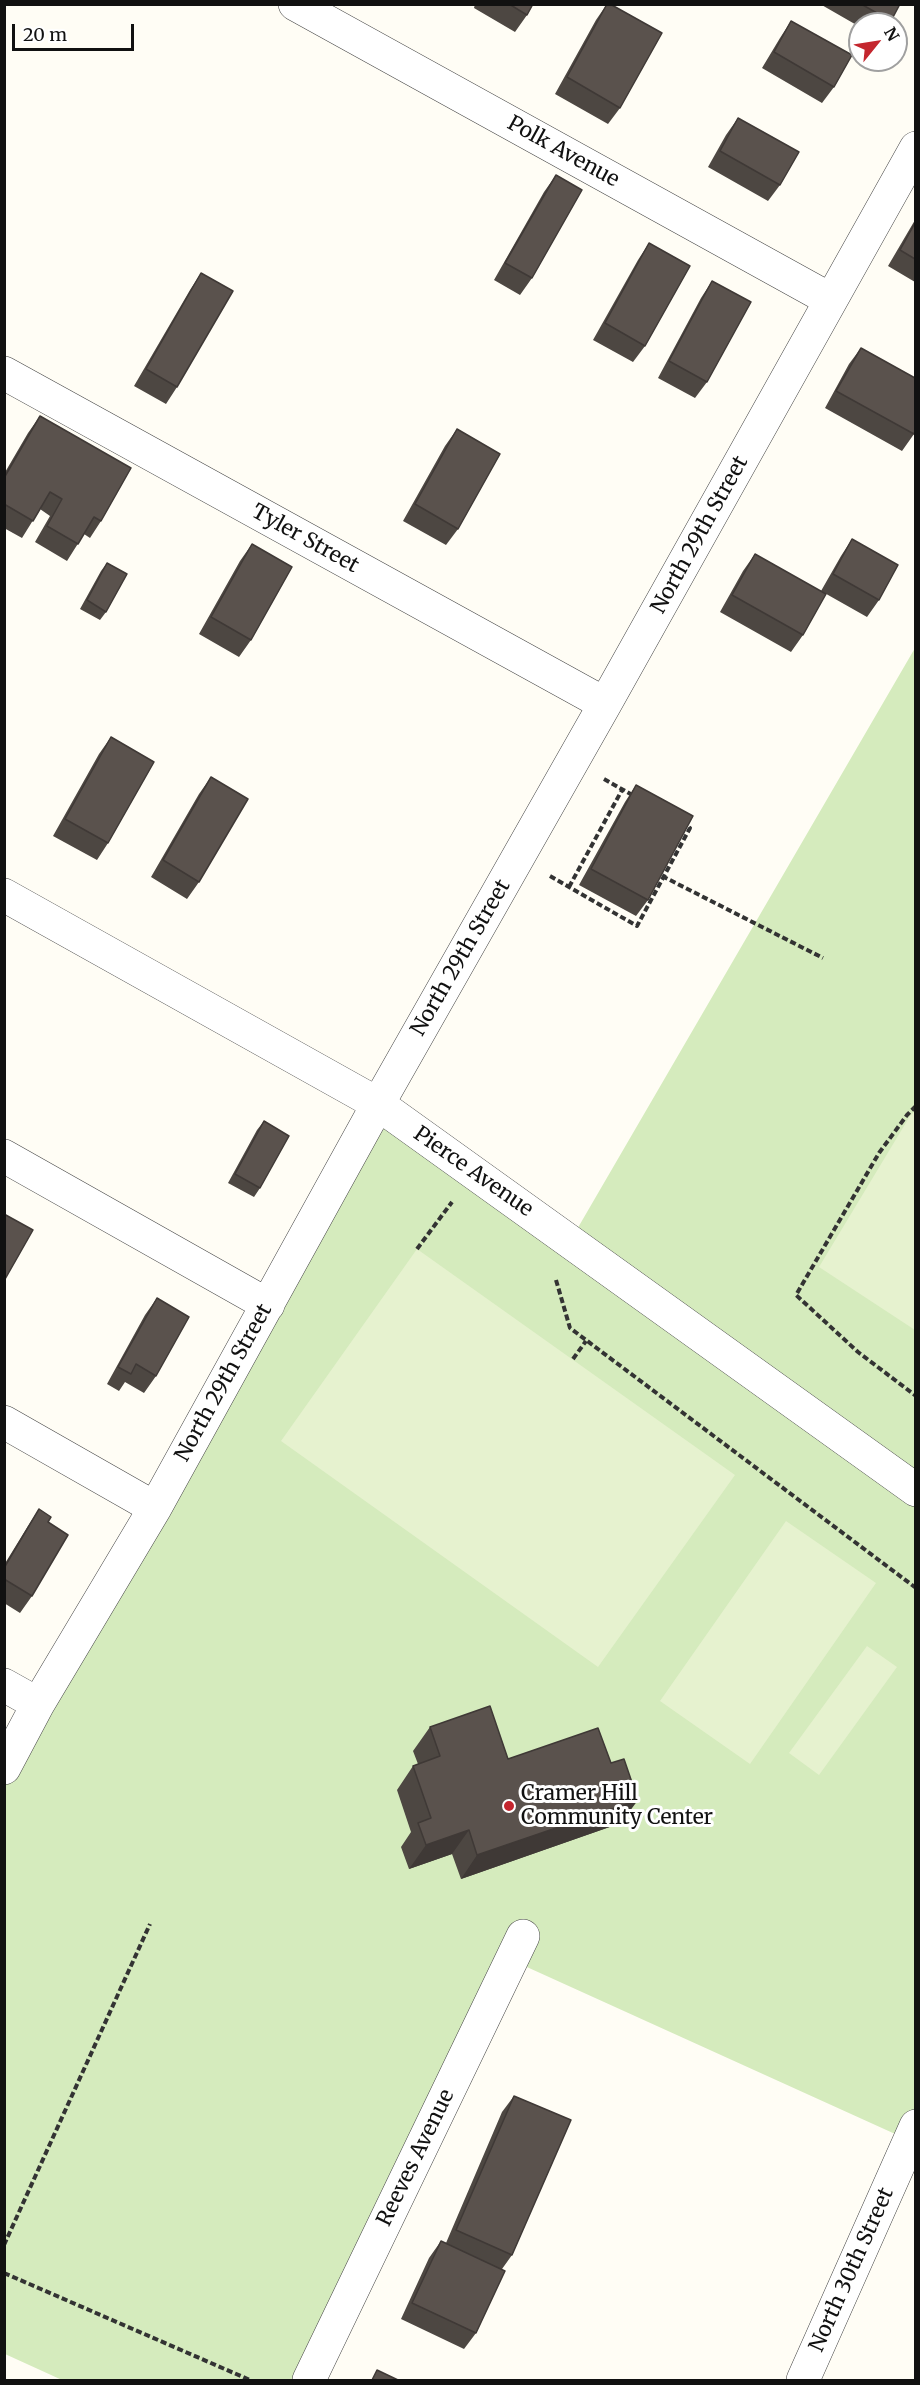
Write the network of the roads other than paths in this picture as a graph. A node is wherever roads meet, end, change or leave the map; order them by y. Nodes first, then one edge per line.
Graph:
1 (295, 4) edge
2 (915, 148) edge
3 (831, 300) junction
4 (4, 373) edge
5 (605, 704) junction
6 (4, 895) edge
7 (378, 1104) junction
8 (4, 1156) edge
9 (268, 1305) junction
10 (4, 1422) edge
11 (915, 1490) edge
12 (155, 1508) junction
13 (4, 1685) edge
14 (38, 1704) junction
15 (4, 1768) edge
16 (523, 1936) dead end
17 (915, 2126) edge
18 (309, 2380) edge
19 (803, 2380) edge

1 - 3 street, Polk Avenue
2 - 3 street, North 29th Street
3 - 5 street, North 29th Street
4 - 5 street, Tyler Street
5 - 7 street, North 29th Street
6 - 7 street, Pierce Avenue
7 - 9 street, North 29th Street
7 - 11 street, Pierce Avenue
8 - 9 street
9 - 12 street, North 29th Street
10 - 12 street
12 - 14 street, North 29th Street
13 - 14 street
14 - 15 street, North 29th Street
16 - 18 street, Reeves Avenue
17 - 19 street, North 30th Street

